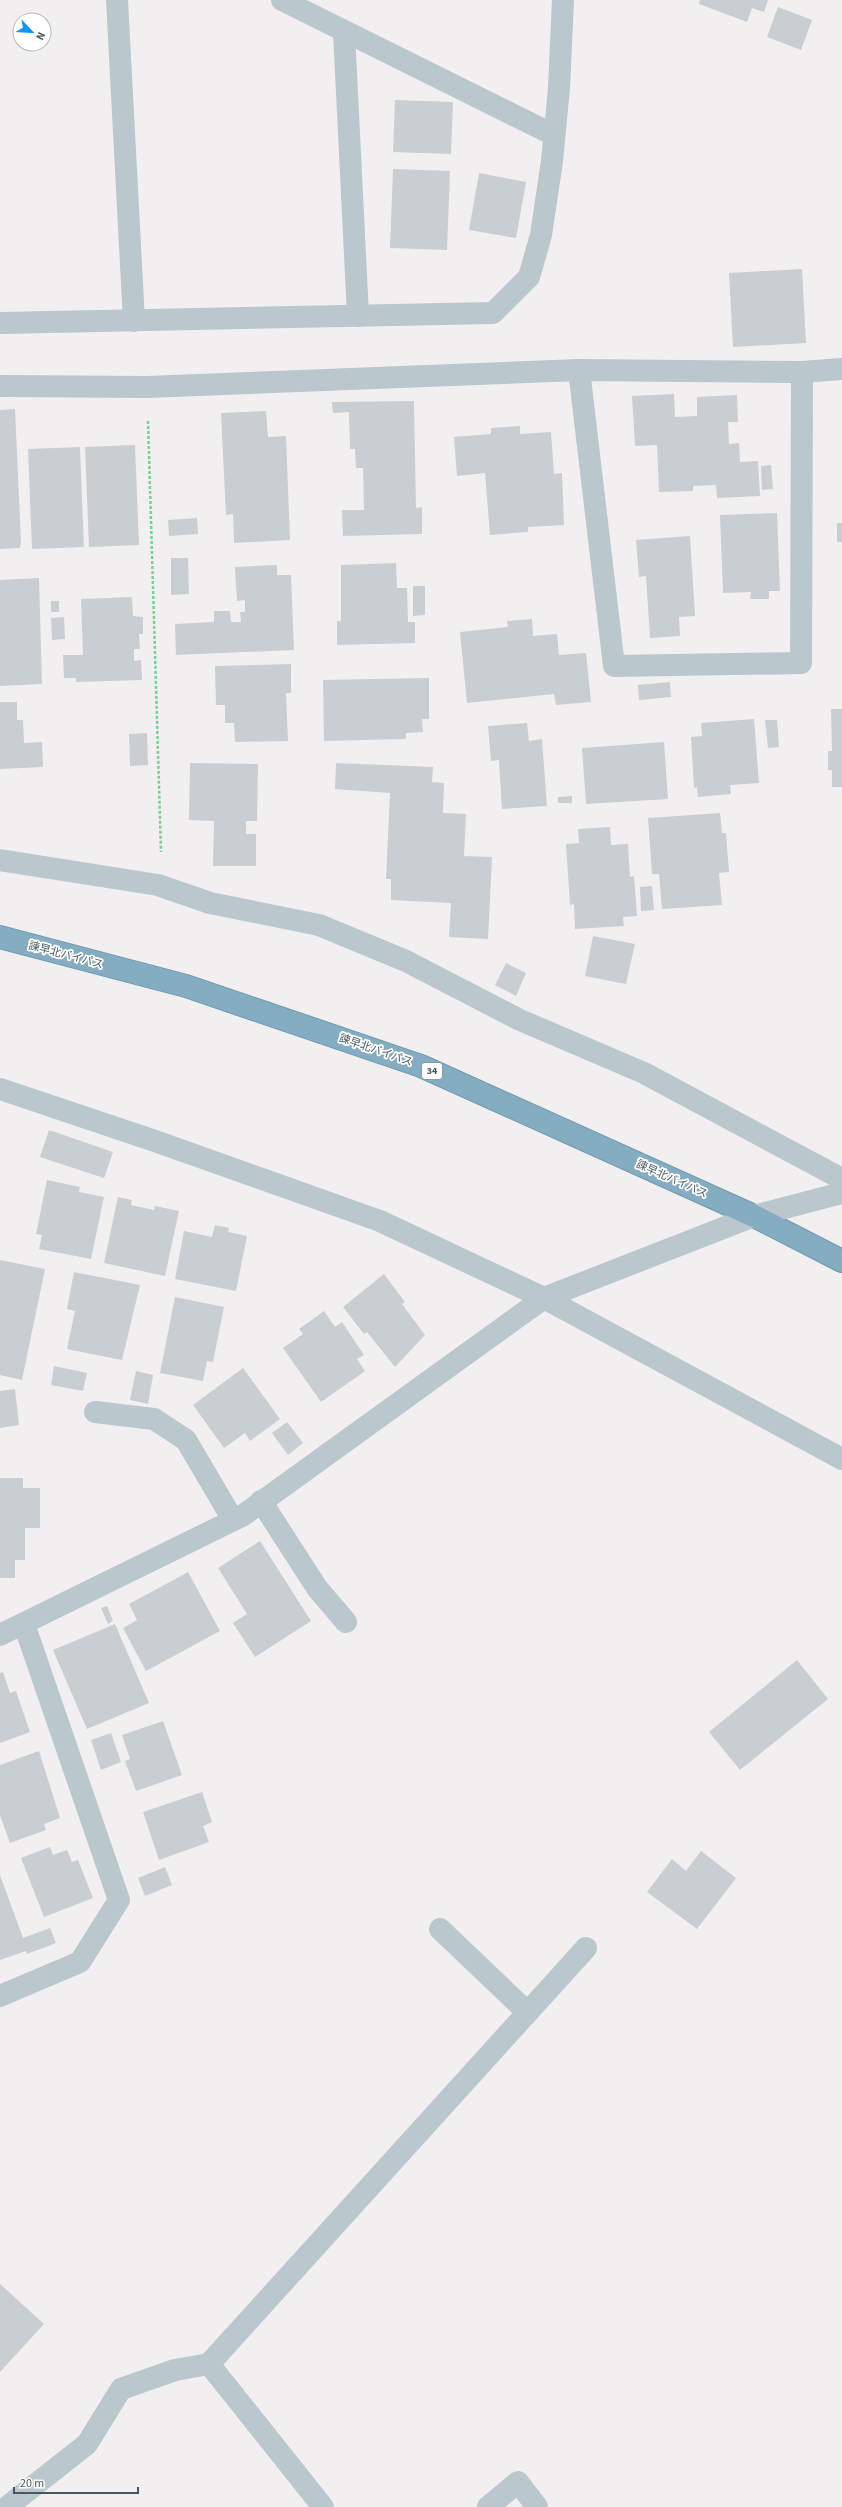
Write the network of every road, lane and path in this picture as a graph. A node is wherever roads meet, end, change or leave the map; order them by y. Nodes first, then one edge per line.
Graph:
1 (117, 0) edge
2 (282, 0) edge
3 (563, 0) edge
4 (344, 32) junction
5 (554, 135) junction
6 (358, 316) junction
7 (134, 321) junction
8 (0, 322) edge
9 (842, 369) edge
10 (579, 370) junction
11 (802, 372) junction
12 (0, 386) edge
13 (147, 387) junction
14 (0, 860) edge
15 (158, 885) junction
16 (0, 938) edge
17 (0, 1089) edge
18 (842, 1179) edge
19 (842, 1193) edge
20 (754, 1216) junction
21 (842, 1261) edge
22 (544, 1298) junction
23 (95, 1412) dead end
24 (842, 1459) edge
25 (261, 1502) junction
26 (233, 1520) junction
27 (346, 1622) dead end
28 (24, 1624) junction
29 (0, 1635) edge
30 (440, 1929) dead end
31 (586, 1948) dead end
32 (0, 1996) edge
33 (527, 2012) junction
34 (209, 2364) junction
35 (7, 2507) edge
36 (323, 2507) edge
37 (488, 2507) edge
38 (537, 2507) edge

1 - 7 street
2 - 4 street
3 - 5 street
4 - 5 street
4 - 6 street
5 - 6 street
6 - 7 street
7 - 8 street
9 - 11 street
10 - 11 street
10 - 11 street
10 - 13 street
12 - 13 street
13 - 15 path
14 - 15 street
15 - 18 street
16 - 20 highway, 諫早北バイパス / 34
17 - 22 street
19 - 20 street
20 - 21 highway, 諫早北バイパス / 34
20 - 22 street
22 - 24 street
22 - 25 street
23 - 26 street
25 - 26 street
25 - 27 street
26 - 28 street
28 - 29 street
28 - 32 street
30 - 33 street
31 - 33 street
33 - 34 street
34 - 35 street
34 - 36 street
37 - 38 street

